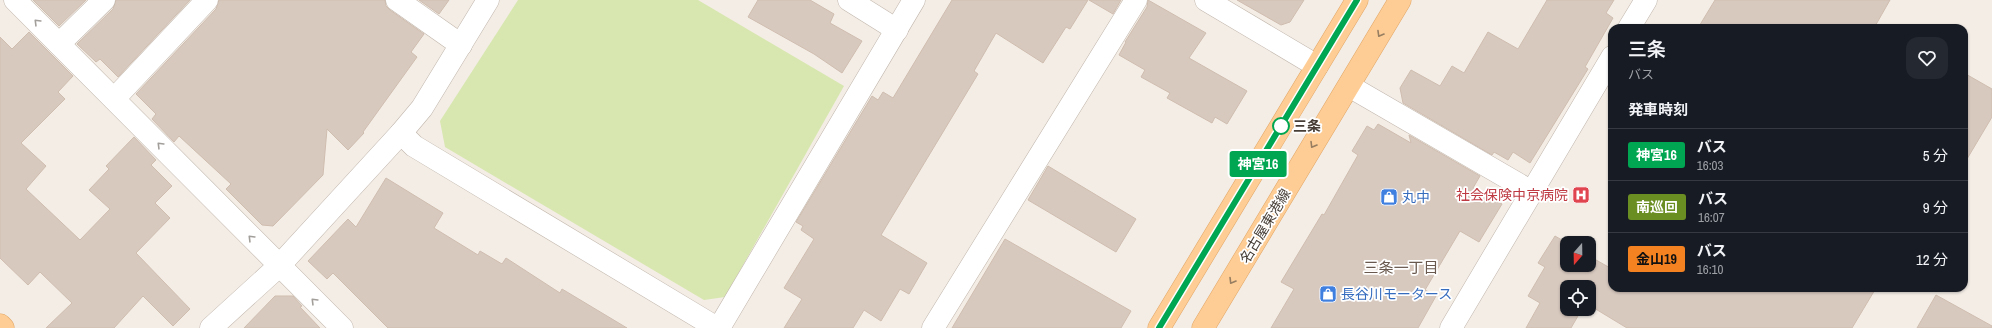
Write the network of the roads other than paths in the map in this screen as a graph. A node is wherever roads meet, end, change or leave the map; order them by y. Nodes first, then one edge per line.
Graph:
1 (15, 0) edge
2 (104, 0) edge
3 (207, 0) edge
4 (397, 0) edge
5 (488, 0) edge
6 (849, 0) edge
7 (914, 0) edge
8 (1136, 0) edge
9 (1206, 0) edge
10 (1357, 0) edge
11 (1400, 0) edge
12 (1646, 0) edge
13 (1632, 24) edge
14 (897, 30) junction
15 (60, 44) junction
16 (461, 45) junction
17 (1608, 64) edge
18 (1317, 66) junction
19 (1349, 86) junction
20 (114, 99) junction
21 (401, 133) junction
22 (1532, 192) junction
23 (279, 266) junction
24 (0, 325) edge
25 (3, 328) edge
26 (211, 328) edge
27 (342, 328) edge
28 (718, 328) edge
29 (934, 328) edge
30 (1159, 328) edge
31 (1203, 328) edge
32 (1451, 328) edge

15 -> 1 street
2 - 15 street
3 - 20 street
4 - 16 street
5 - 16 street
6 - 14 street
7 - 14 street
8 - 29 street
9 - 18 street
10 - 18 main road
11 -> 19 main road, 名古屋東港線
12 - 13 street
14 - 28 street
15 - 20 street
16 - 21 street
17 - 22 street
18 - 30 main road
19 - 22 street
19 -> 31 main road, 名古屋東港線
23 -> 20 street
21 - 23 street
21 - 28 street
22 - 32 street
23 - 26 street
27 -> 23 street
24 - 25 main road

